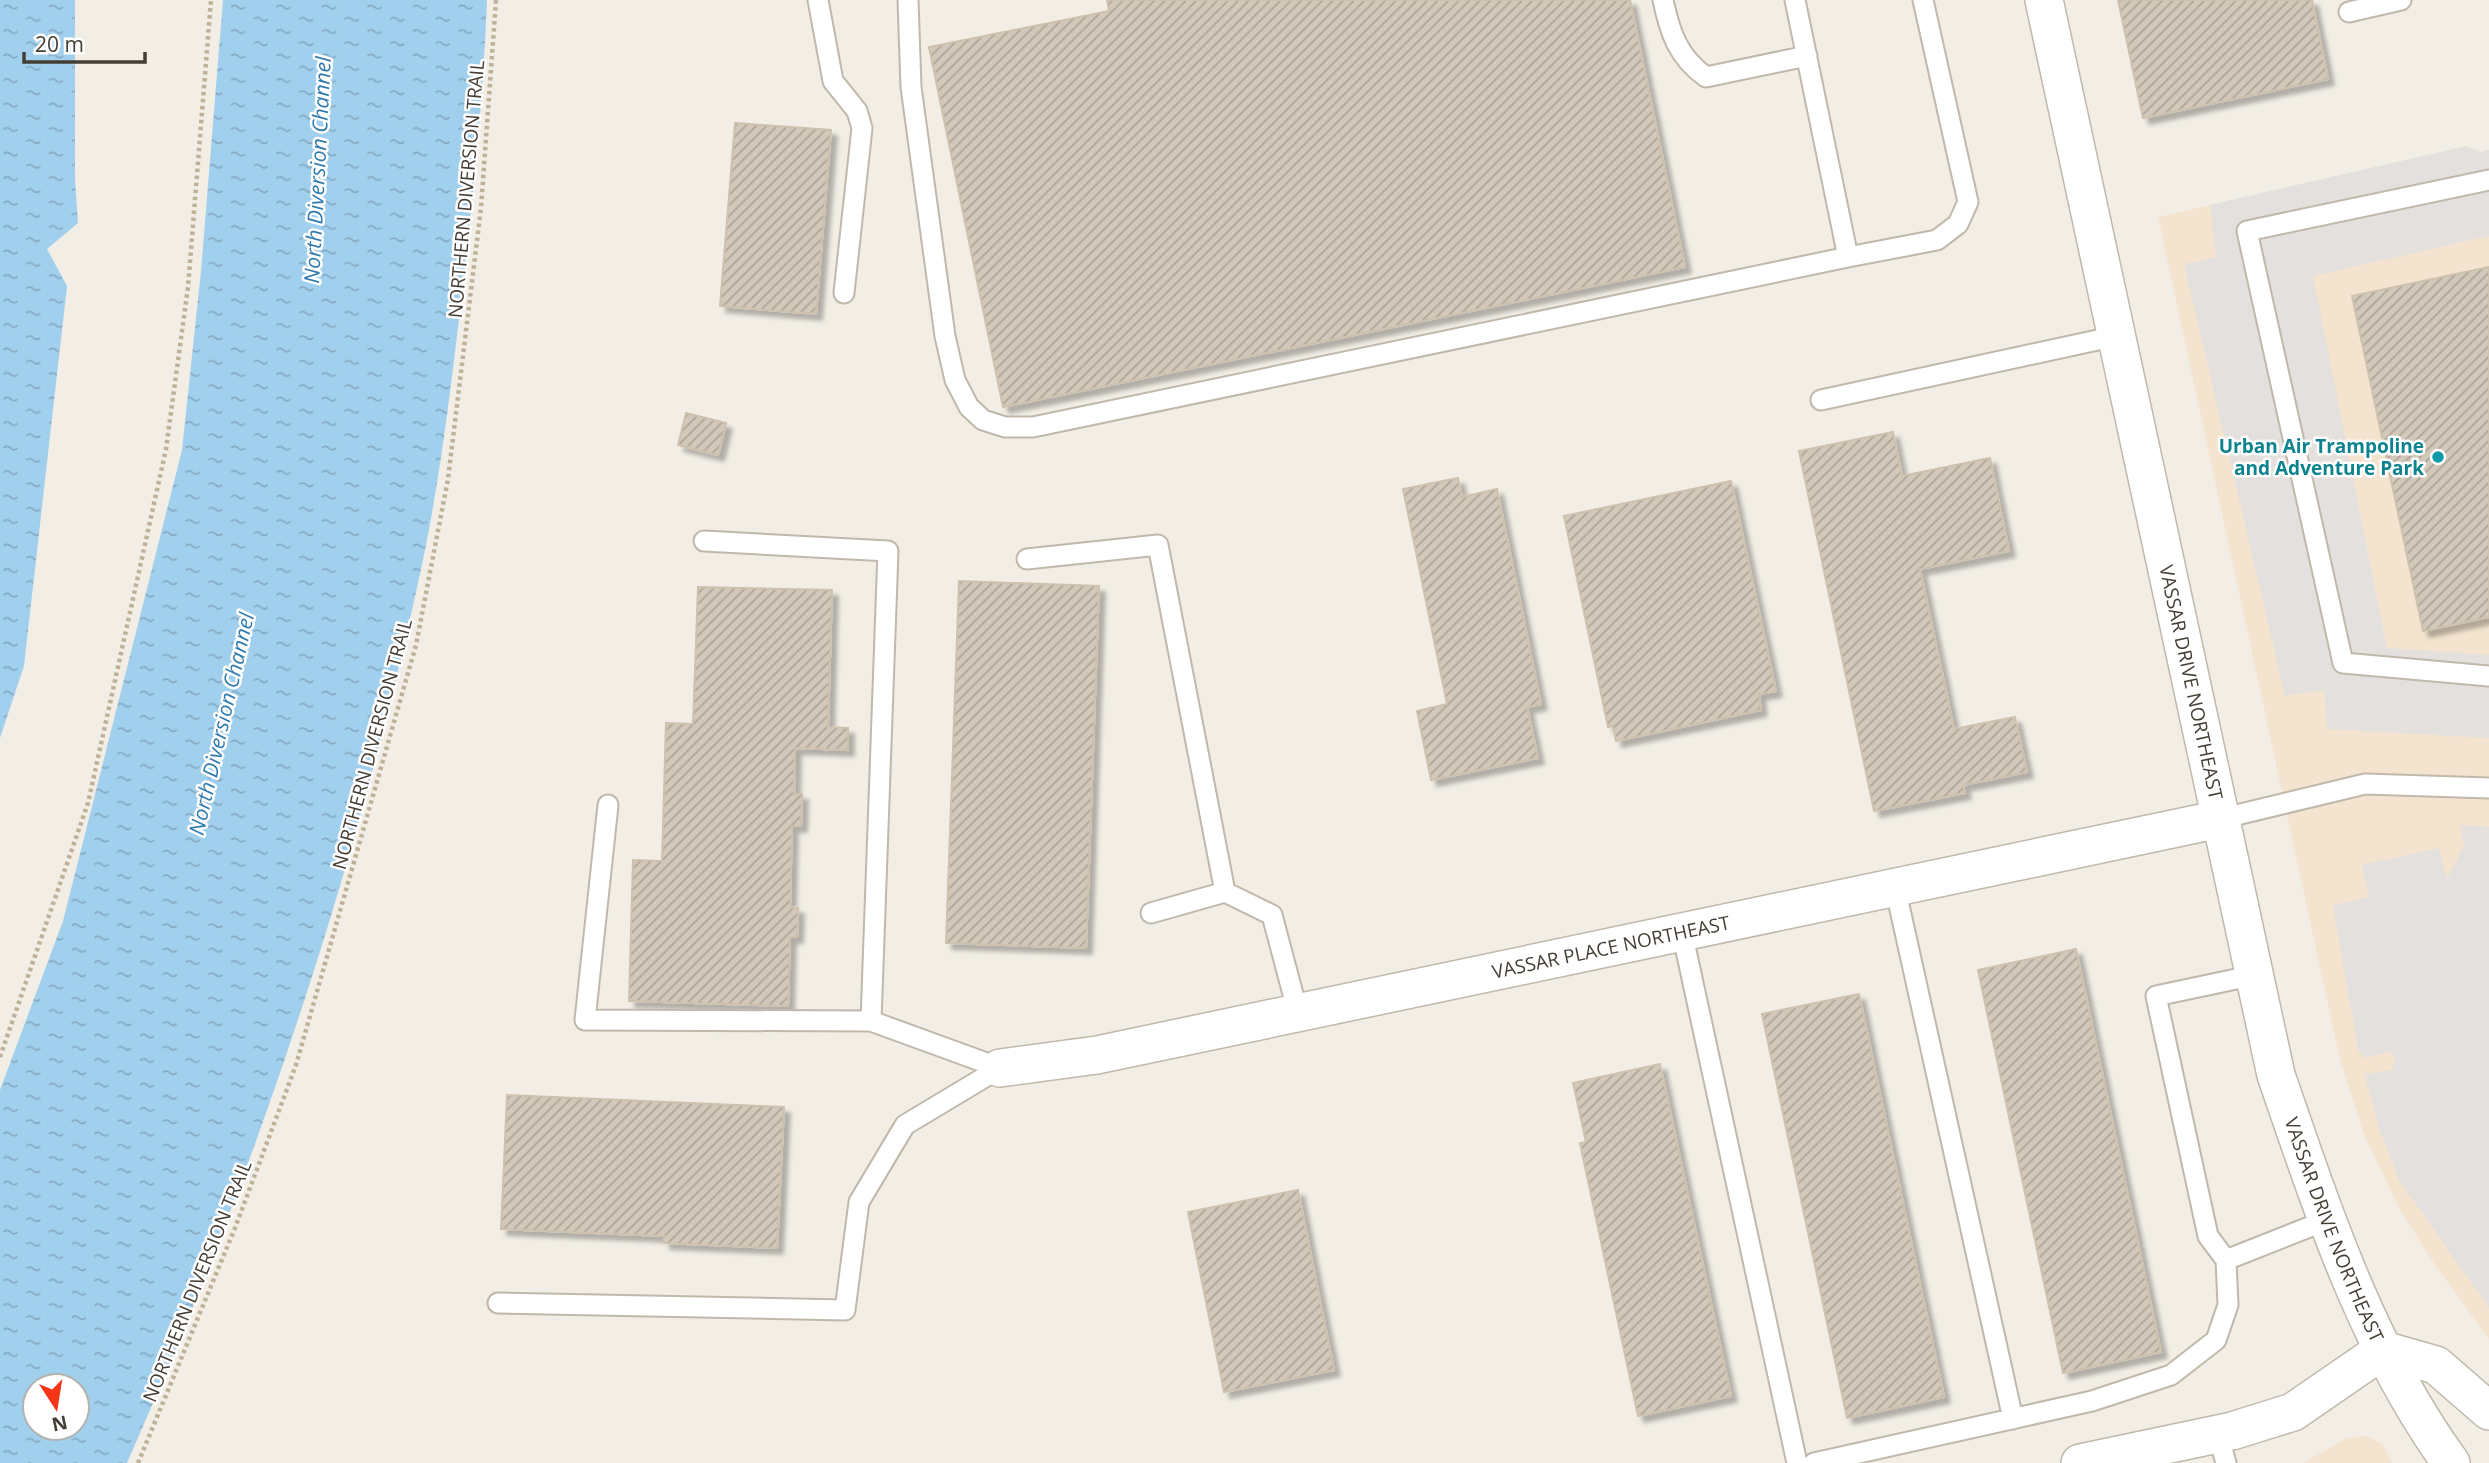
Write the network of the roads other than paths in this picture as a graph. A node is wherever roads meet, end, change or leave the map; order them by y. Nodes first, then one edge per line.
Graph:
1 (818, 0) edge
2 (908, 0) edge
3 (1663, 0) edge
4 (1795, 0) edge
5 (1923, 0) edge
6 (2044, 0) edge
7 (2401, 0) edge
8 (2349, 12) dead end
9 (1807, 56) junction
10 (2489, 180) edge
11 (1848, 257) junction
12 (844, 293) dead end
13 (2116, 336) junction
14 (1821, 400) dead end
15 (704, 541) dead end
16 (1027, 559) dead end
17 (2489, 676) edge
18 (2489, 788) edge
19 (608, 805) dead end
20 (2220, 819) junction
21 (1895, 887) junction
22 (1225, 892) junction
23 (1151, 914) dead end
24 (1682, 932) junction
25 (2255, 975) junction
26 (1298, 1013) junction
27 (871, 1021) junction
28 (1000, 1068) junction
29 (2327, 1220) junction
30 (2226, 1260) junction
31 (498, 1303) dead end
32 (2383, 1350) junction
33 (2489, 1411) edge
34 (2013, 1419) junction
35 (2222, 1448) edge
36 (1797, 1463) edge
37 (1814, 1463) edge
38 (2080, 1463) edge
39 (2451, 1463) edge

1 - 12 lane
2 - 11 lane
3 - 9 lane
4 - 9 lane
5 - 11 lane
6 - 13 street, VASSAR DRIVE NORTHEAST
7 - 8 lane
9 - 11 lane
10 - 17 lane
13 - 14 lane
13 - 20 street, VASSAR DRIVE NORTHEAST
15 - 27 lane
16 - 22 lane
18 - 20 lane
19 - 27 lane
20 - 21 street, VASSAR PLACE NORTHEAST
20 - 25 street, VASSAR DRIVE NORTHEAST
21 - 24 street, VASSAR PLACE NORTHEAST
21 - 34 lane
22 - 23 lane
22 - 26 lane
24 - 26 street, VASSAR PLACE NORTHEAST
24 - 36 lane
25 - 29 street, VASSAR DRIVE NORTHEAST
25 - 30 lane
26 - 28 street, VASSAR PLACE NORTHEAST
27 - 28 lane
28 - 31 lane
29 - 30 lane
29 - 32 street, VASSAR DRIVE NORTHEAST
30 - 34 lane
32 - 33 street, VASSAR DRIVE NORTHEAST
32 - 35 street
32 - 39 street, VASSAR DRIVE NORTHEAST
34 - 37 lane
35 - 38 street

